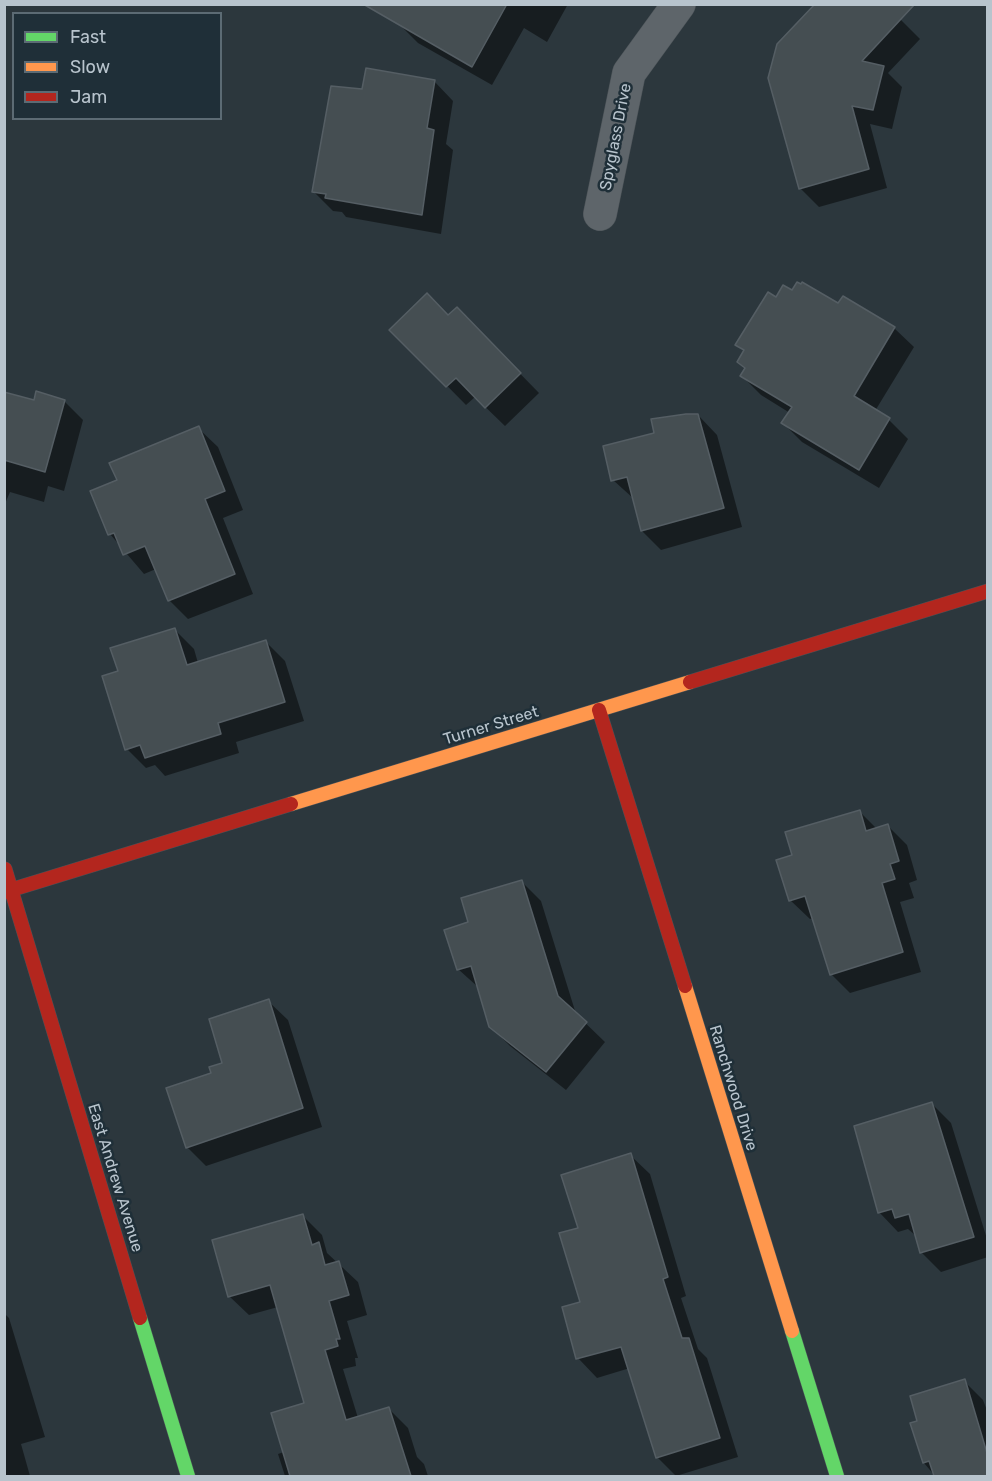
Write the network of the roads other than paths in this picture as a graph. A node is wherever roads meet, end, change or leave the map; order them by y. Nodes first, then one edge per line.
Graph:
1 (679, 4) edge
2 (600, 213) dead end
3 (987, 591) edge
4 (599, 710) junction
5 (4, 868) edge
6 (8, 891) edge
7 (188, 1476) edge
8 (837, 1476) edge

1 - 2 street, Spyglass Drive
3 - 4 street, Turner Street
4 - 6 street, Turner Street
4 - 8 street, Ranchwood Drive
5 - 6 street, East Andrew Avenue
6 - 7 street, East Andrew Avenue

